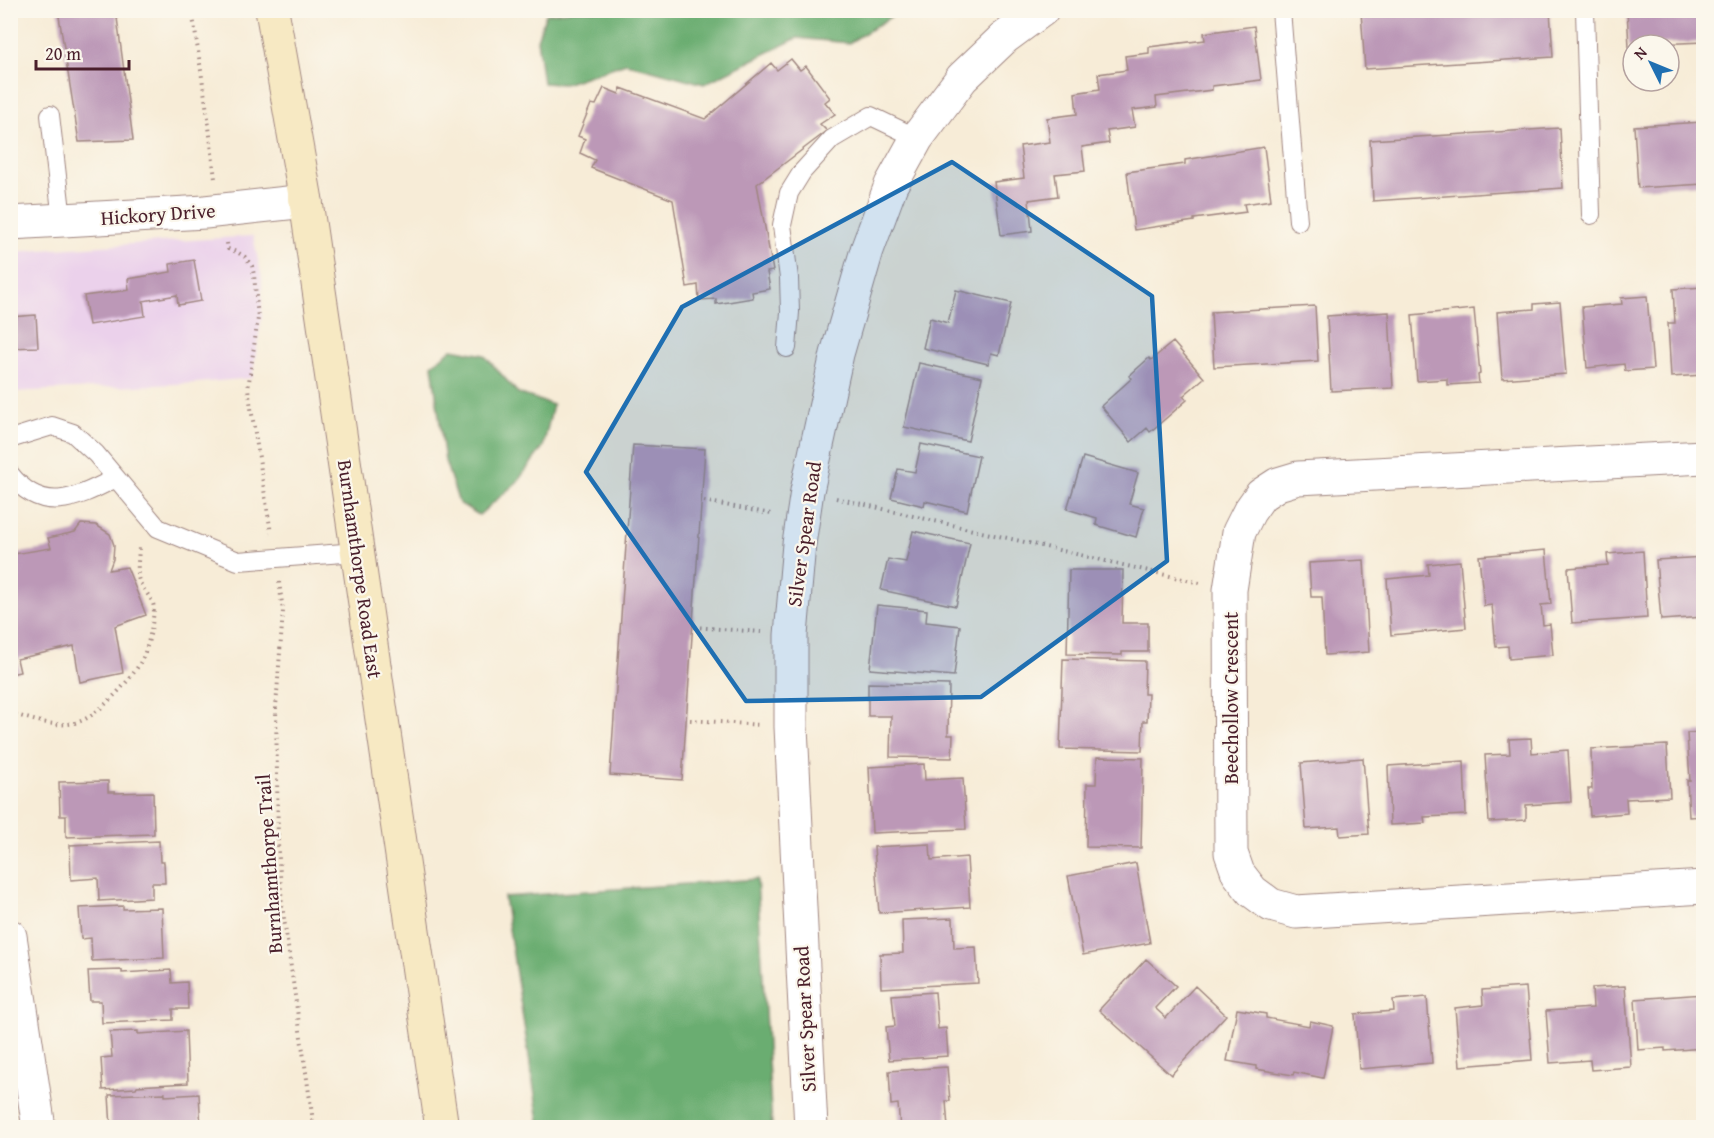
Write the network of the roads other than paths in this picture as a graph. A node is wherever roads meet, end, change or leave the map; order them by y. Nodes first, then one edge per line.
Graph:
1 (272, 10) edge
2 (1042, 10) edge
3 (1281, 10) edge
4 (1585, 10) edge
5 (50, 115) dead end
6 (917, 138) junction
7 (306, 201) junction
8 (1591, 216) dead end
9 (62, 220) junction
10 (1298, 221) dead end
11 (10, 223) edge
12 (787, 348) dead end
13 (10, 439) edge
14 (1704, 456) edge
15 (10, 474) edge
16 (116, 478) junction
17 (357, 552) junction
18 (1704, 887) edge
19 (12, 954) edge
20 (39, 1128) edge
21 (442, 1128) edge
22 (811, 1128) edge

1 - 7 main road, Burnhamthorpe Road East
2 - 6 street, Silver Spear Road
3 - 10 lane
4 - 8 lane
5 - 9 lane
6 - 12 lane
6 - 22 street, Silver Spear Road
7 - 9 street, Hickory Drive
7 - 17 main road, Burnhamthorpe Road East
9 - 11 street, Hickory Drive
13 - 16 lane
14 - 18 street, Beechollow Crescent
15 - 16 lane
16 - 17 lane
17 - 21 main road, Burnhamthorpe Road East
19 - 20 street

